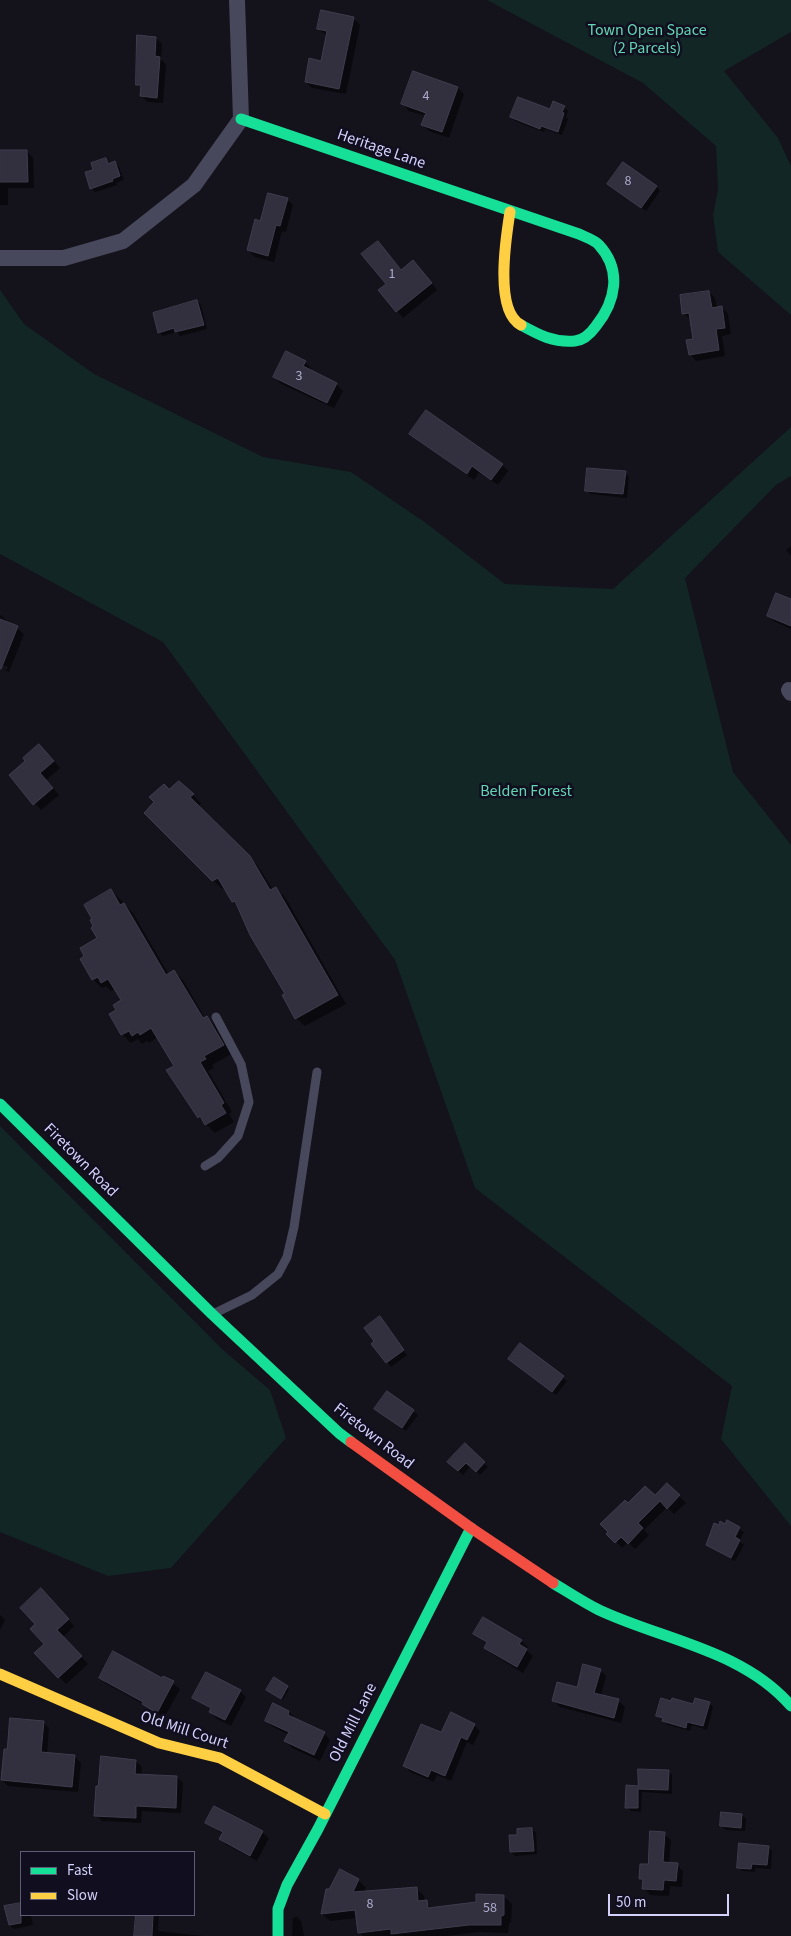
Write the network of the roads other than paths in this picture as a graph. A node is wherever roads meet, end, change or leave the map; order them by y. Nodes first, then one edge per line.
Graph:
1 (237, 0) edge
2 (241, 119) junction
3 (510, 212) junction
4 (0, 258) edge
5 (216, 1017) dead end
6 (317, 1072) dead end
7 (0, 1104) edge
8 (205, 1166) dead end
9 (212, 1314) junction
10 (471, 1528) junction
11 (0, 1674) edge
12 (791, 1706) edge
13 (325, 1814) junction
14 (278, 1936) edge

1 - 2 street
2 - 3 street, Heritage Lane
2 - 4 street
3 - 3 street, Heritage Lane
5 - 8 lane
6 - 9 lane
7 - 9 street, Firetown Road
9 - 10 street, Firetown Road
10 - 12 street, Firetown Road
10 - 13 street, Old Mill Lane
11 - 13 street, Old Mill Court
13 - 14 street, Old Mill Lane

